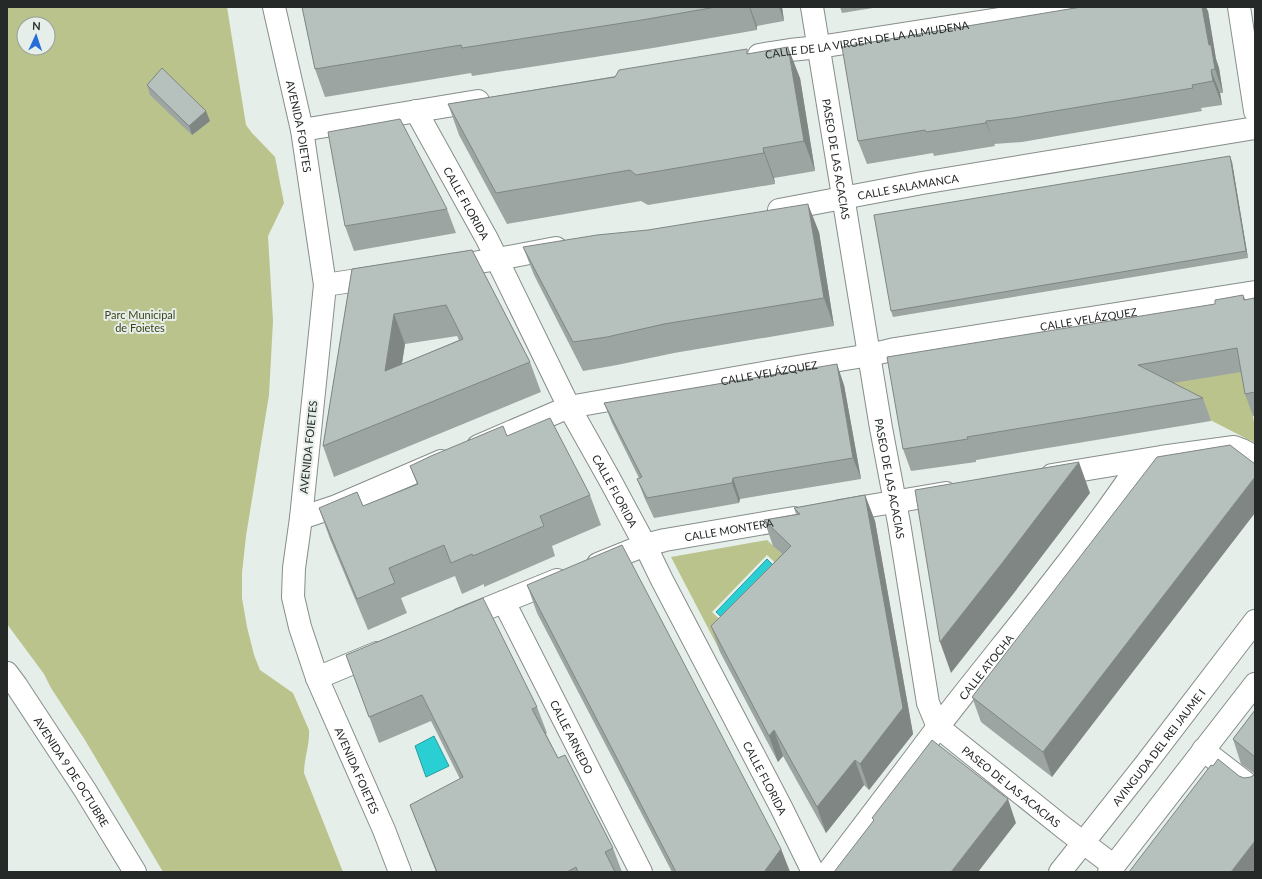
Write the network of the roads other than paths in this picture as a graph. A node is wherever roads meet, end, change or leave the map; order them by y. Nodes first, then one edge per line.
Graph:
1 (274, 7) edge
2 (812, 7) edge
3 (1077, 7) edge
4 (1239, 7) edge
5 (819, 47) junction
6 (737, 58) edge
7 (498, 98) edge
8 (416, 111) junction
9 (1255, 111) edge
10 (1255, 128) edge
11 (302, 130) junction
12 (844, 198) junction
13 (763, 212) edge
14 (578, 244) edge
15 (498, 259) junction
16 (427, 270) edge
17 (398, 274) edge
18 (325, 285) junction
19 (1255, 292) edge
20 (870, 355) junction
21 (569, 406) junction
22 (1255, 457) edge
23 (1141, 460) junction
24 (1032, 478) edge
25 (964, 490) edge
26 (894, 501) junction
27 (301, 518) junction
28 (646, 545) junction
29 (504, 602) junction
30 (1255, 621) edge
31 (441, 627) edge
32 (392, 647) edge
33 (7, 673) edge
34 (317, 678) junction
35 (1255, 684) edge
36 (938, 727) junction
37 (1203, 750) junction
38 (1255, 790) edge
39 (1083, 842) junction
40 (1112, 869) edge
41 (135, 872) edge
42 (400, 872) edge
43 (641, 872) edge
44 (813, 872) edge
45 (828, 872) edge
46 (1060, 872) edge

1 - 11 street, AVENIDA FOIETES
2 - 5 street, PASEO DE LAS ACACIAS
3 - 5 street, CALLE DE LA VIRGEN DE LA ALMUDENA
4 - 9 street
5 - 6 street, CALLE DE LA VIRGEN DE LA ALMUDENA
5 - 12 street, PASEO DE LAS ACACIAS
7 - 8 street
8 - 11 street
8 - 15 street, CALLE FLORIDA
10 - 12 street, CALLE SALAMANCA
11 - 18 street, AVENIDA FOIETES
12 - 13 street, CALLE SALAMANCA
12 - 20 street, PASEO DE LAS ACACIAS
14 - 15 street
15 - 16 street
15 - 21 street, CALLE FLORIDA
17 - 18 street
18 - 27 street, AVENIDA FOIETES
19 - 20 street, CALLE VELÁZQUEZ
20 - 21 street, CALLE VELÁZQUEZ
20 - 26 street, PASEO DE LAS ACACIAS
21 - 27 street, CALLE VELÁZQUEZ
21 - 28 street, CALLE FLORIDA
22 - 23 street
23 - 24 street
23 - 36 street, CALLE ATOCHA
25 - 26 street, CALLE MONTERA
26 - 28 street, CALLE MONTERA
26 - 36 street, PASEO DE LAS ACACIAS
27 - 34 street, AVENIDA FOIETES
28 - 29 street, CALLE MONTERA
28 - 44 street, CALLE FLORIDA
29 - 31 street, CALLE MONTERA
29 - 43 street, CALLE ARNEDO
30 - 39 street, AVINGUDA DEL REI JAUME I
32 - 34 street
33 - 41 street, AVENIDA 9 DE OCTUBRE
34 - 42 street, AVENIDA FOIETES
35 - 37 street
36 - 39 street, PASEO DE LAS ACACIAS
36 - 45 street, CALLE ATOCHA
37 - 38 street
37 - 40 street
39 - 40 street, PASEO DE LAS ACACIAS
39 - 46 street, AVINGUDA DEL REI JAUME I

